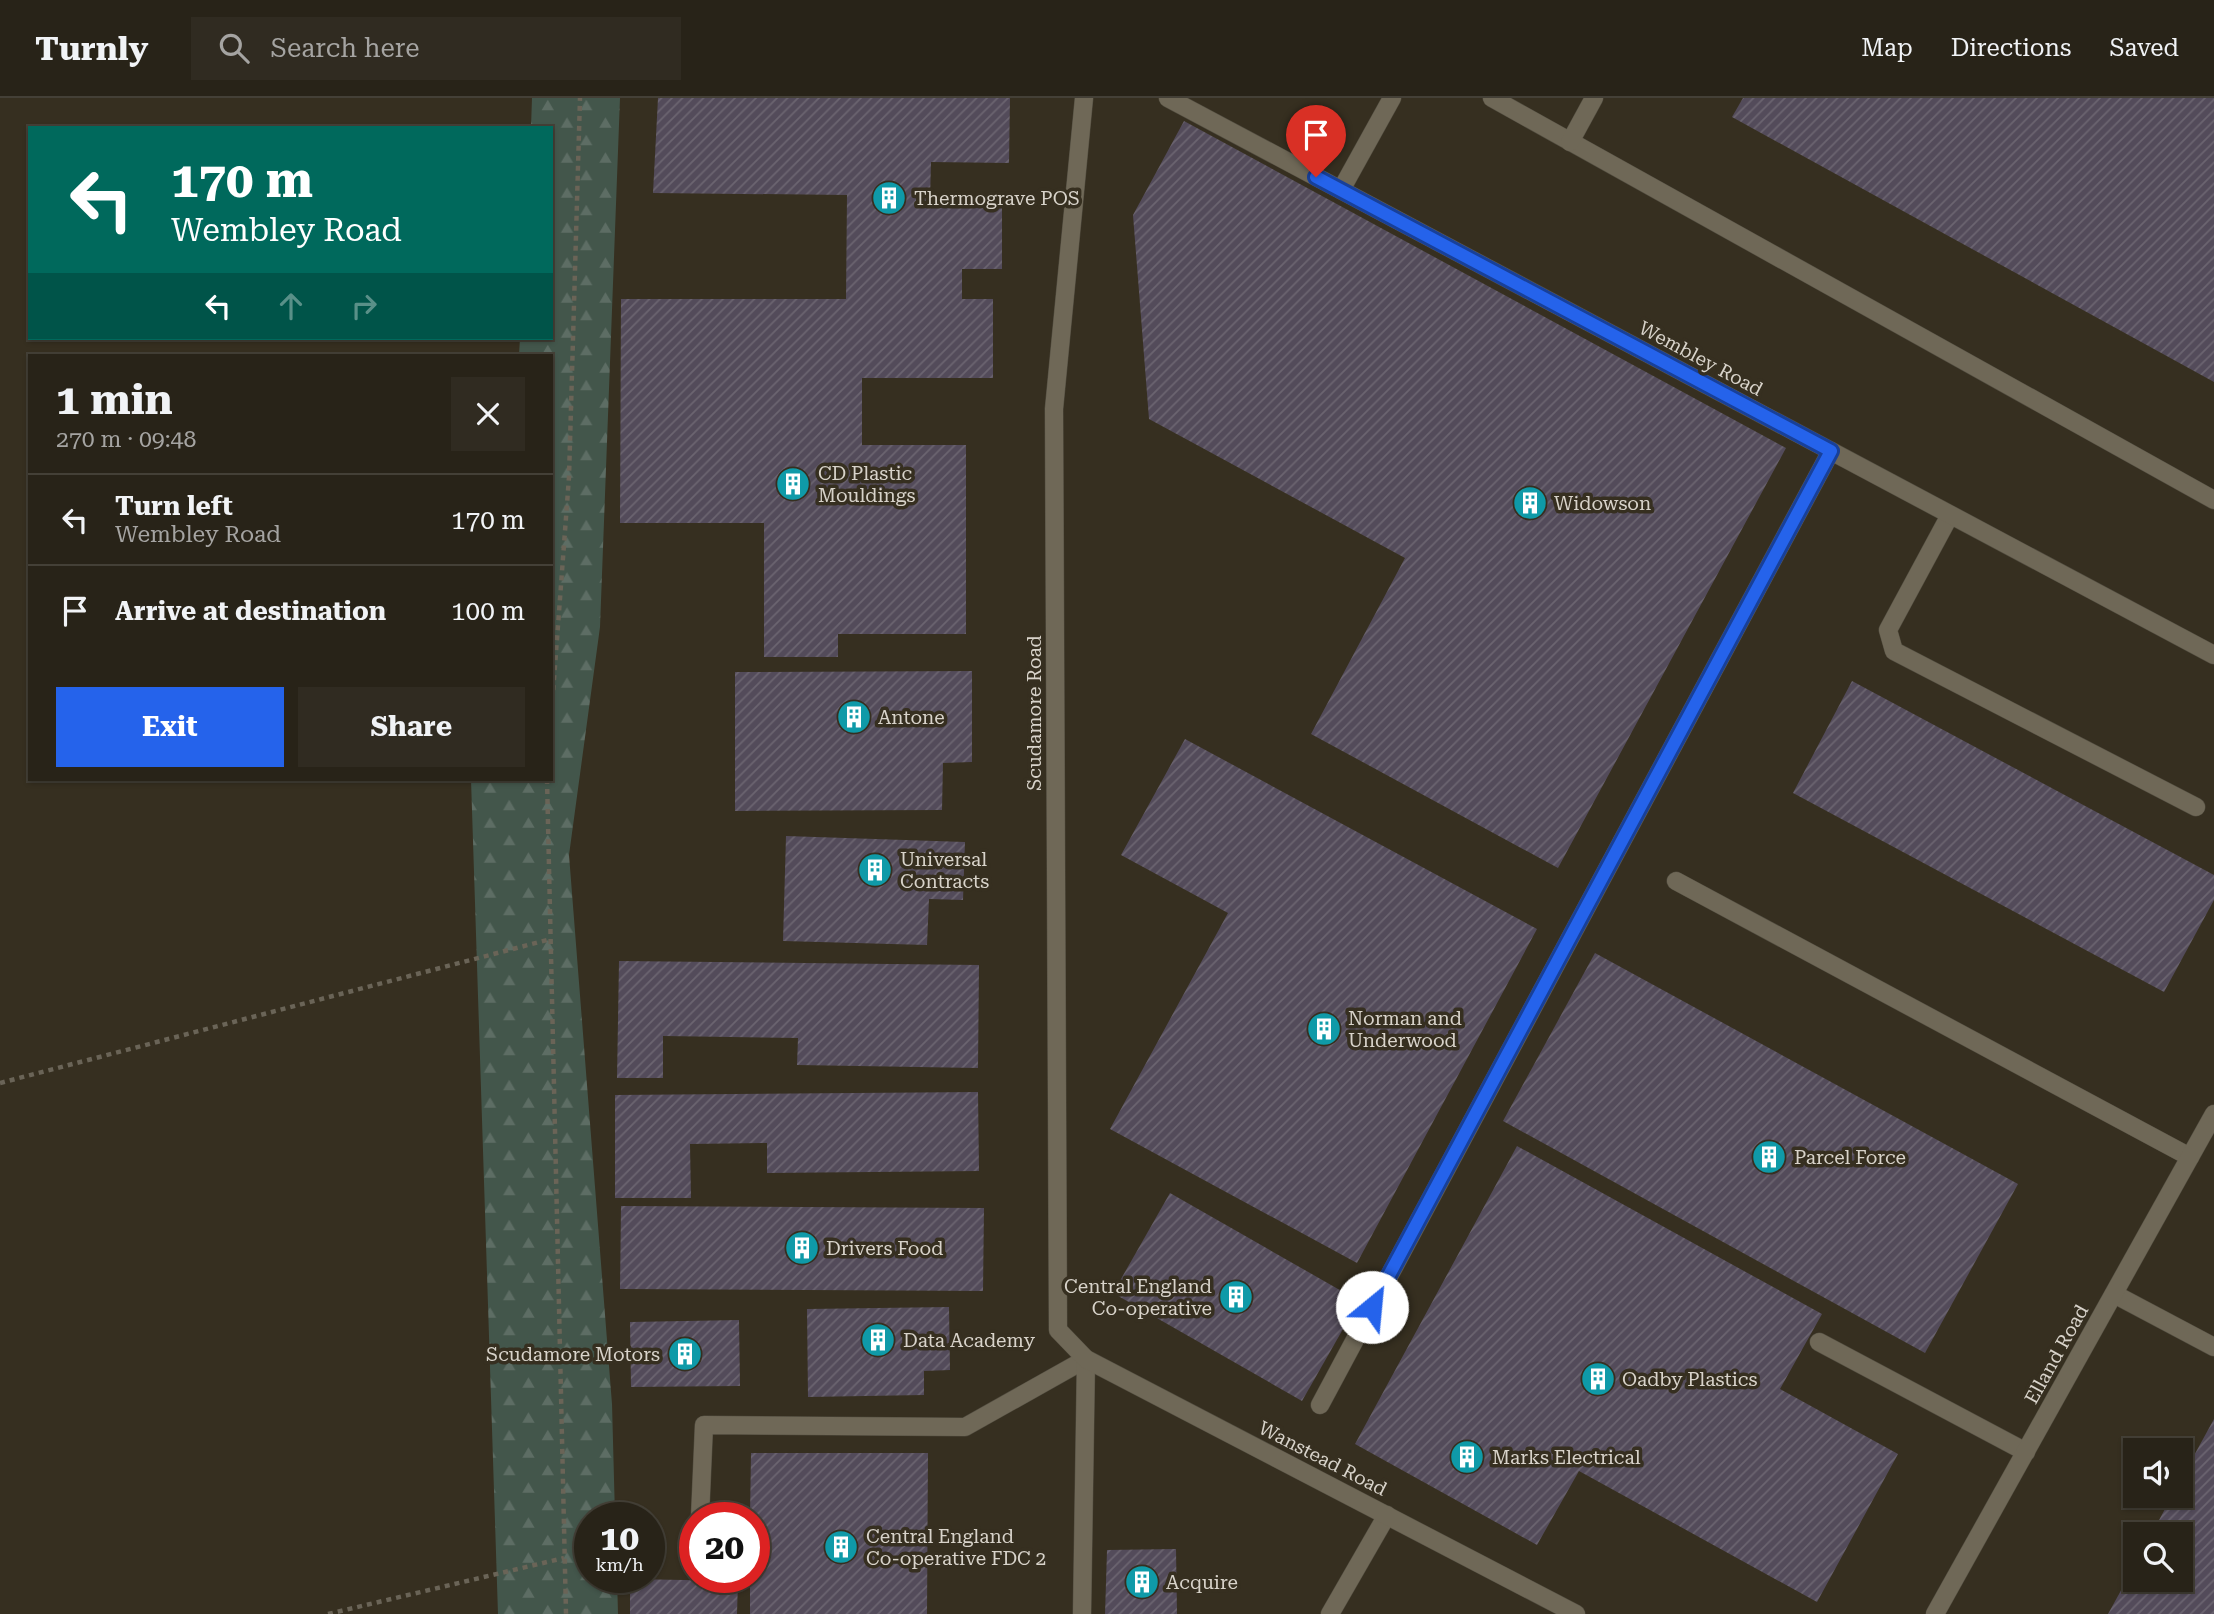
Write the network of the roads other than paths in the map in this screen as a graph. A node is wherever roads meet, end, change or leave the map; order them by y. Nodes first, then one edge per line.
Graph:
1 (1084, 98) edge
2 (1168, 98) edge
3 (1392, 98) edge
4 (1492, 98) edge
5 (1594, 98) edge
6 (1570, 142) junction
7 (1341, 190) junction
8 (1831, 451) junction
9 (2214, 500) edge
10 (1950, 515) junction
11 (2214, 655) edge
12 (2196, 807) dead end
13 (1676, 881) dead end
14 (2214, 1114) edge
15 (2190, 1157) junction
16 (2114, 1294) junction
17 (1058, 1330) joint
18 (1819, 1342) dead end
19 (2214, 1347) edge
20 (1086, 1359) junction
21 (1320, 1405) dead end
22 (2026, 1452) junction
23 (701, 1502) edge
24 (1387, 1516) junction
25 (1082, 1614) edge
26 (1330, 1614) edge
27 (1576, 1614) edge
28 (1935, 1614) edge

1 - 17 street, Scudamore Road
2 - 7 street, Wembley Road
3 - 7 street
4 - 6 street
5 - 6 street
6 - 9 street
7 - 8 street, Wembley Road
8 - 10 street, Wembley Road
8 - 21 street
10 - 11 street, Wembley Road
10 - 12 street
13 - 15 street
14 - 15 street, Elland Road
15 - 16 street, Elland Road
16 - 19 street
16 - 22 street, Elland Road
17 - 20 street, Wanstead Road
18 - 22 street
20 - 23 street
20 - 24 street, Wanstead Road
20 - 25 street
22 - 28 street, Elland Road
24 - 26 street
24 - 27 street, Wanstead Road

